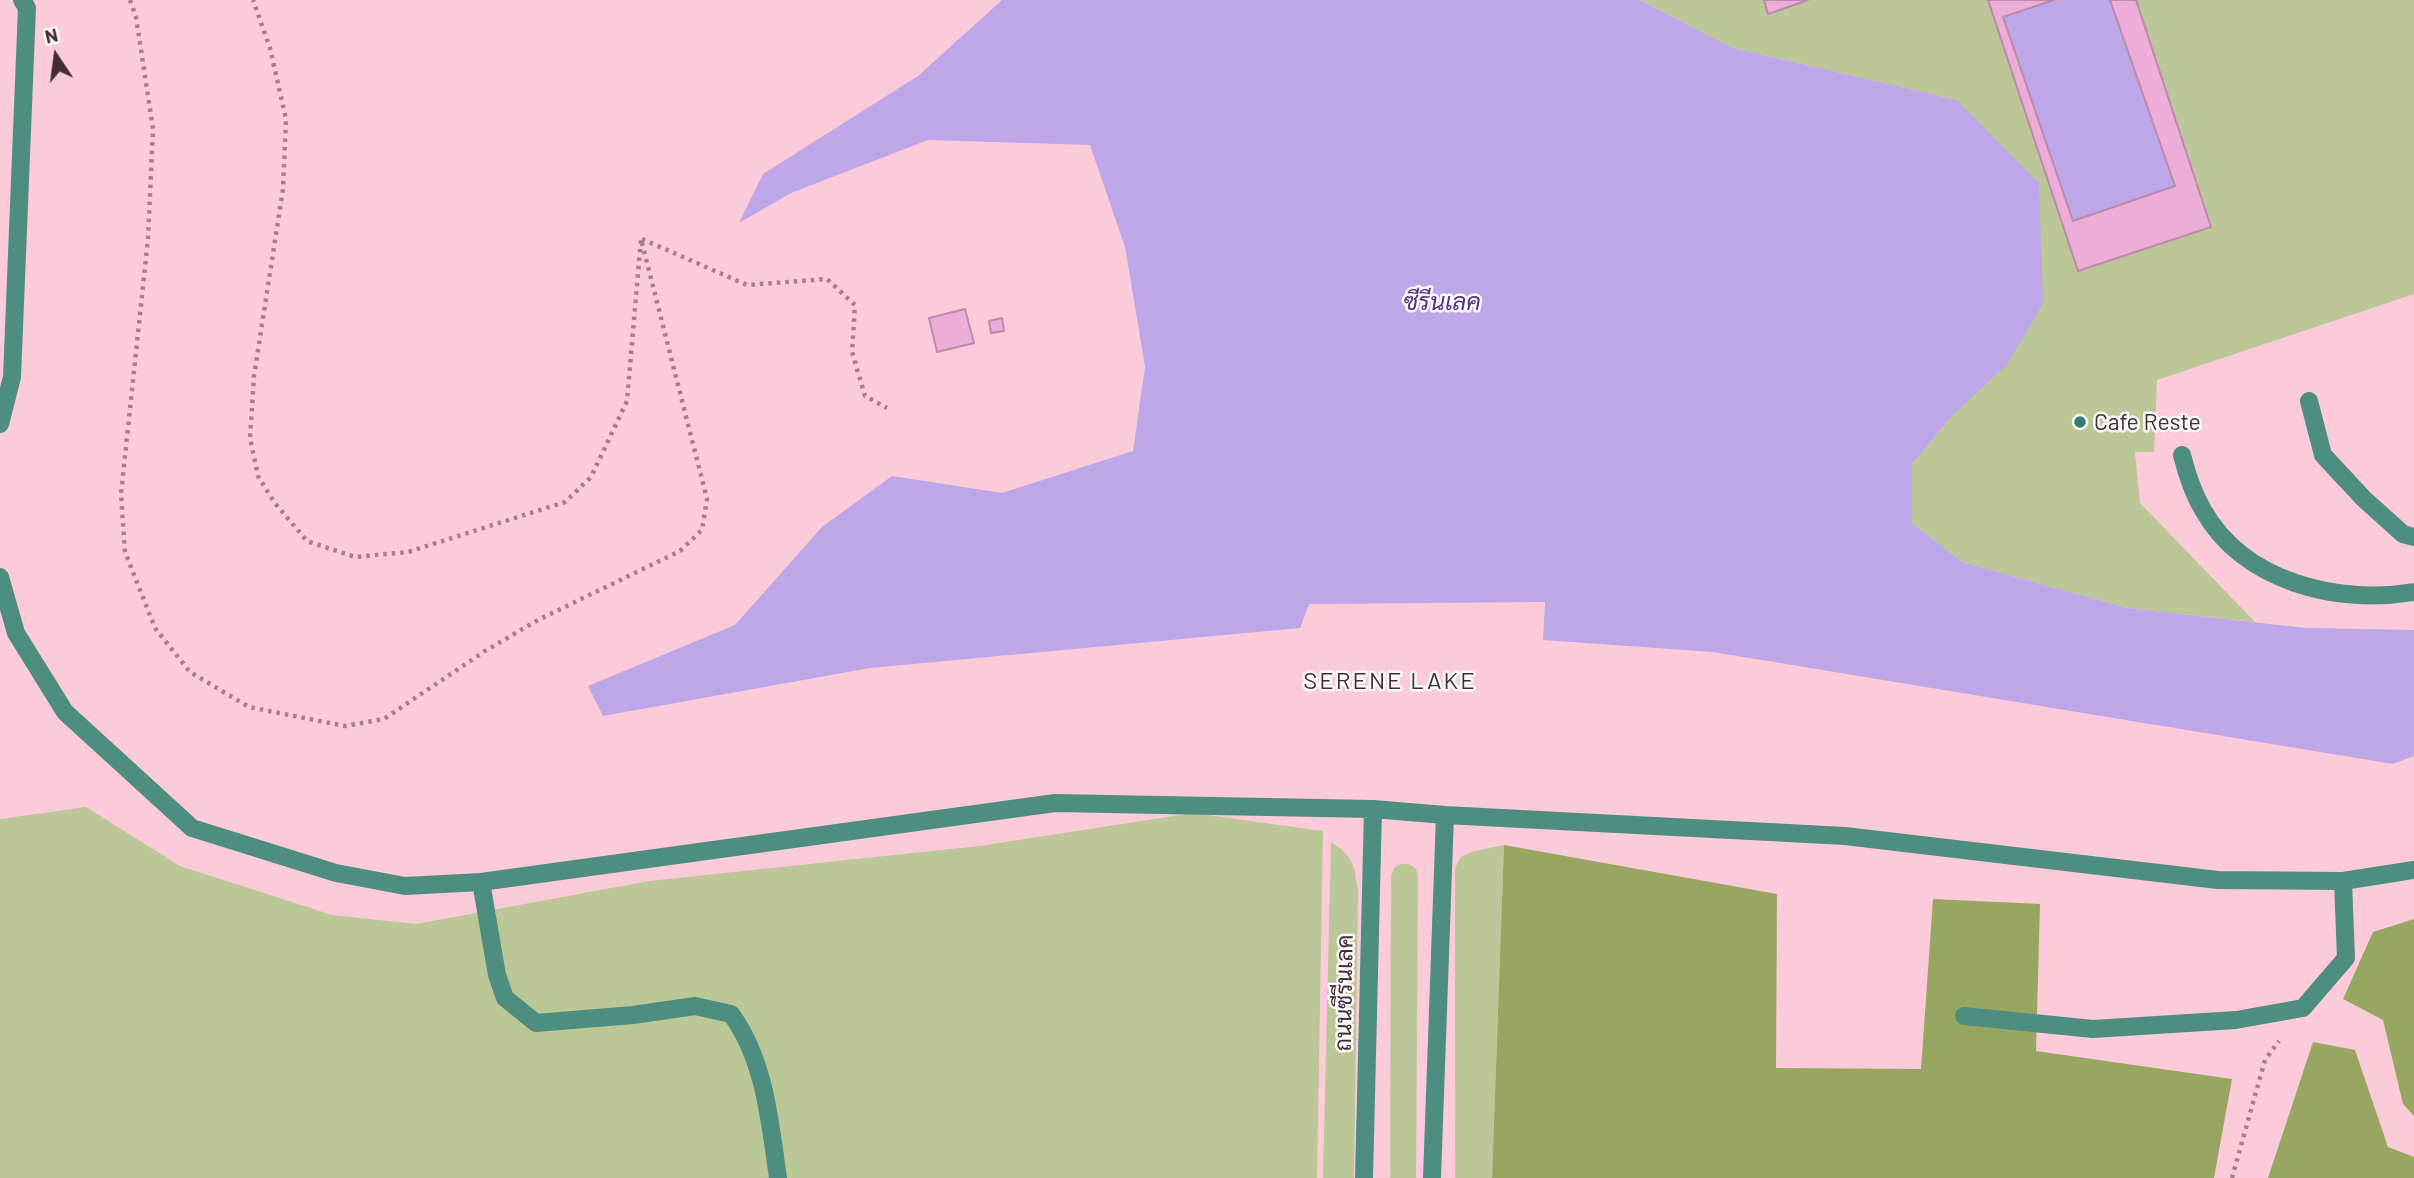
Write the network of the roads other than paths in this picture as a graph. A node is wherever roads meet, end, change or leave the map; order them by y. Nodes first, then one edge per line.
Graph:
1 (22, 0) edge
2 (6, 376) edge
3 (2309, 401) dead end
4 (0, 424) edge
5 (2182, 455) dead end
6 (2414, 537) edge
7 (0, 577) edge
8 (2414, 592) edge
9 (1373, 808) junction
10 (1445, 815) junction
11 (2414, 870) edge
12 (2343, 881) junction
13 (481, 882) junction
14 (1964, 1016) dead end
15 (778, 1178) edge
16 (1364, 1178) edge
17 (1432, 1178) edge

1 - 2 street
2 - 4 street
3 - 6 street
5 - 8 street
7 - 13 street
9 - 10 street
9 - 13 street
9 - 16 street, ถนนซีรีนเลค
10 - 12 street
10 - 17 street
11 - 12 street
12 - 14 street
13 - 15 street

